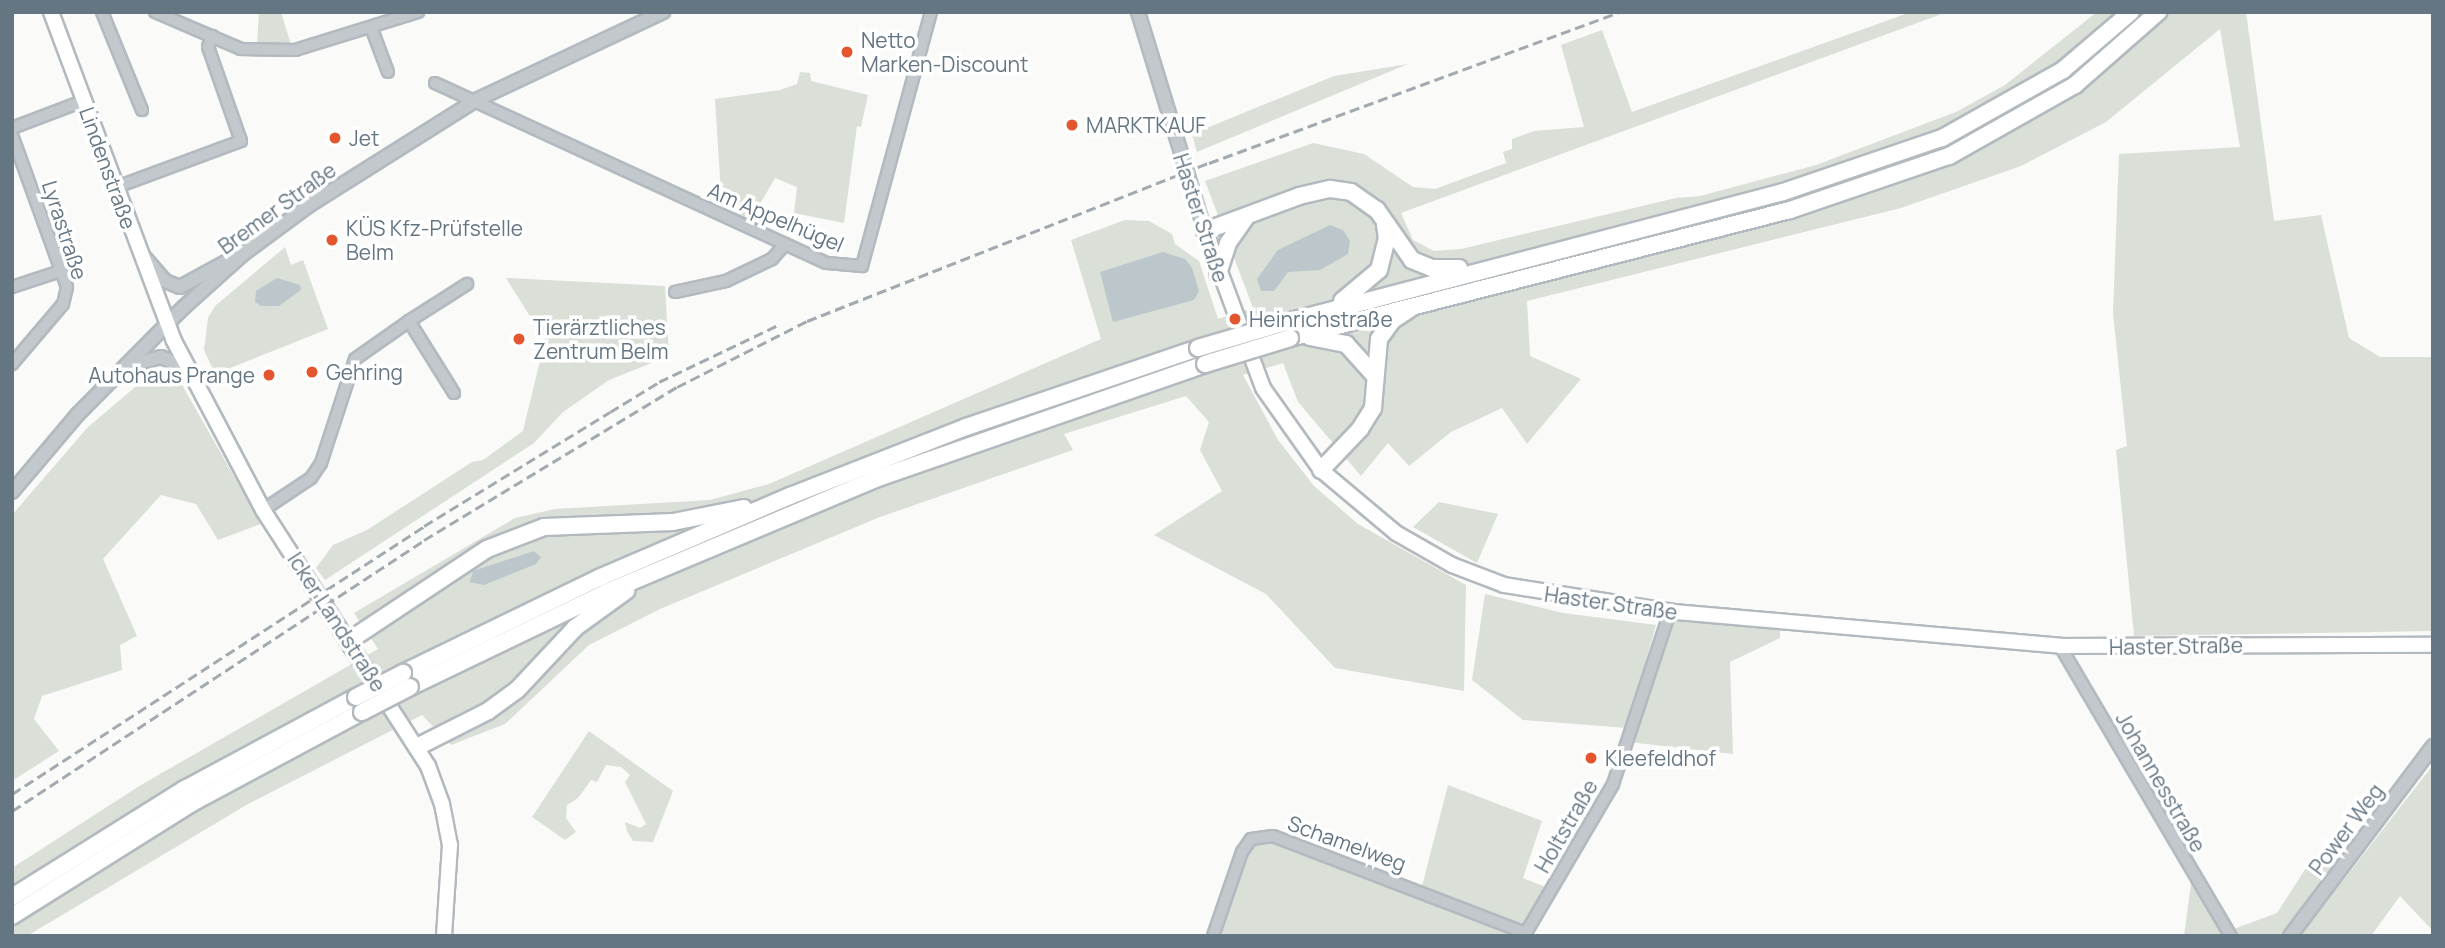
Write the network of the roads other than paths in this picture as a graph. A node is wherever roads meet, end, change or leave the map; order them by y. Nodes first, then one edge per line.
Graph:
1 (51, 12) edge
2 (102, 12) edge
3 (155, 12) edge
4 (418, 12) edge
5 (645, 12) edge
6 (663, 12) edge
7 (931, 12) edge
8 (1138, 12) edge
9 (2131, 12) edge
10 (2158, 12) edge
11 (372, 27) junction
12 (622, 29) junction
13 (212, 36) junction
14 (388, 72) dead end
15 (435, 83) dead end
16 (476, 100) junction
17 (83, 101) junction
18 (142, 110) dead end
19 (12, 128) edge
20 (12, 135) edge
21 (114, 188) junction
22 (1248, 215) junction
23 (1384, 221) junction
24 (1205, 231) junction
25 (785, 244) junction
26 (140, 252) junction
27 (243, 254) junction
28 (1486, 267) junction
29 (61, 271) junction
30 (1219, 274) junction
31 (467, 284) dead end
32 (12, 287) edge
33 (675, 292) dead end
34 (1427, 299) junction
35 (1331, 309) junction
36 (409, 321) junction
37 (168, 323) junction
38 (1287, 330) junction
39 (12, 364) edge
40 (125, 368) junction
41 (187, 368) junction
42 (1376, 380) junction
43 (454, 393) dead end
44 (1321, 470) junction
45 (12, 492) edge
46 (790, 496) junction
47 (262, 510) junction
48 (644, 577) junction
49 (1670, 612) junction
50 (350, 640) junction
51 (2433, 645) edge
52 (2060, 646) junction
53 (407, 680) junction
54 (359, 704) junction
55 (2433, 746) edge
56 (417, 747) junction
57 (12, 897) edge
58 (12, 916) edge
59 (1525, 934) edge
60 (444, 936) edge
61 (1213, 936) edge
62 (2231, 936) edge
63 (2290, 936) edge

1 - 17 main road, Lindenstraße
2 - 18 street
3 - 13 street
4 - 11 street
5 - 12 street, Bremer Straße
6 - 12 street, Bremer Straße
7 - 25 street, Am Appelhügel
8 - 24 street, Haster Straße
9 - 28 highway
10 - 34 highway
11 - 13 street
11 - 14 street
12 - 16 street, Bremer Straße
13 - 21 street
15 - 16 street, Am Appelhügel
16 - 25 street, Am Appelhügel
16 - 27 street, Bremer Straße
17 - 19 street
17 - 21 main road, Lindenstraße
20 - 29 street, Lyrastraße
21 - 26 main road, Lindenstraße
22 - 23 highway
22 - 24 highway
22 - 30 highway
23 - 28 highway
23 - 35 highway
24 - 30 main road, Haster Straße
25 - 33 street
26 - 27 street
26 - 37 main road, Lindenstraße
27 - 37 street, Bremer Straße
28 - 35 highway
29 - 32 street
29 - 39 street, Lyrastraße
30 - 44 main road, Haster Straße
31 - 36 street
34 - 38 highway
34 - 42 highway
35 - 38 highway
36 - 43 street
36 - 47 street
37 - 40 street, Bremer Straße
37 - 41 main road, Icker Landstraße
38 - 42 highway
38 - 46 highway, bridge
38 - 48 highway, bridge
40 - 41 street
40 - 45 street, Bremer Straße
41 - 47 main road, Icker Landstraße
42 - 44 highway
44 - 49 main road, Haster Straße
46 - 50 highway
46 - 53 highway
47 - 50 main road, Icker Landstraße
48 - 53 highway
48 - 56 highway
49 - 52 main road, Haster Straße
49 - 59 street, Holtstraße
50 - 56 main road, Icker Landstraße
51 - 52 main road, Haster Straße
52 - 62 street, Johannesstraße
53 - 54 highway, bridge
54 - 57 highway
54 - 58 highway
55 - 63 street, Power Weg
56 - 60 main road, Icker Landstraße
59 - 61 street, Schamelweg

